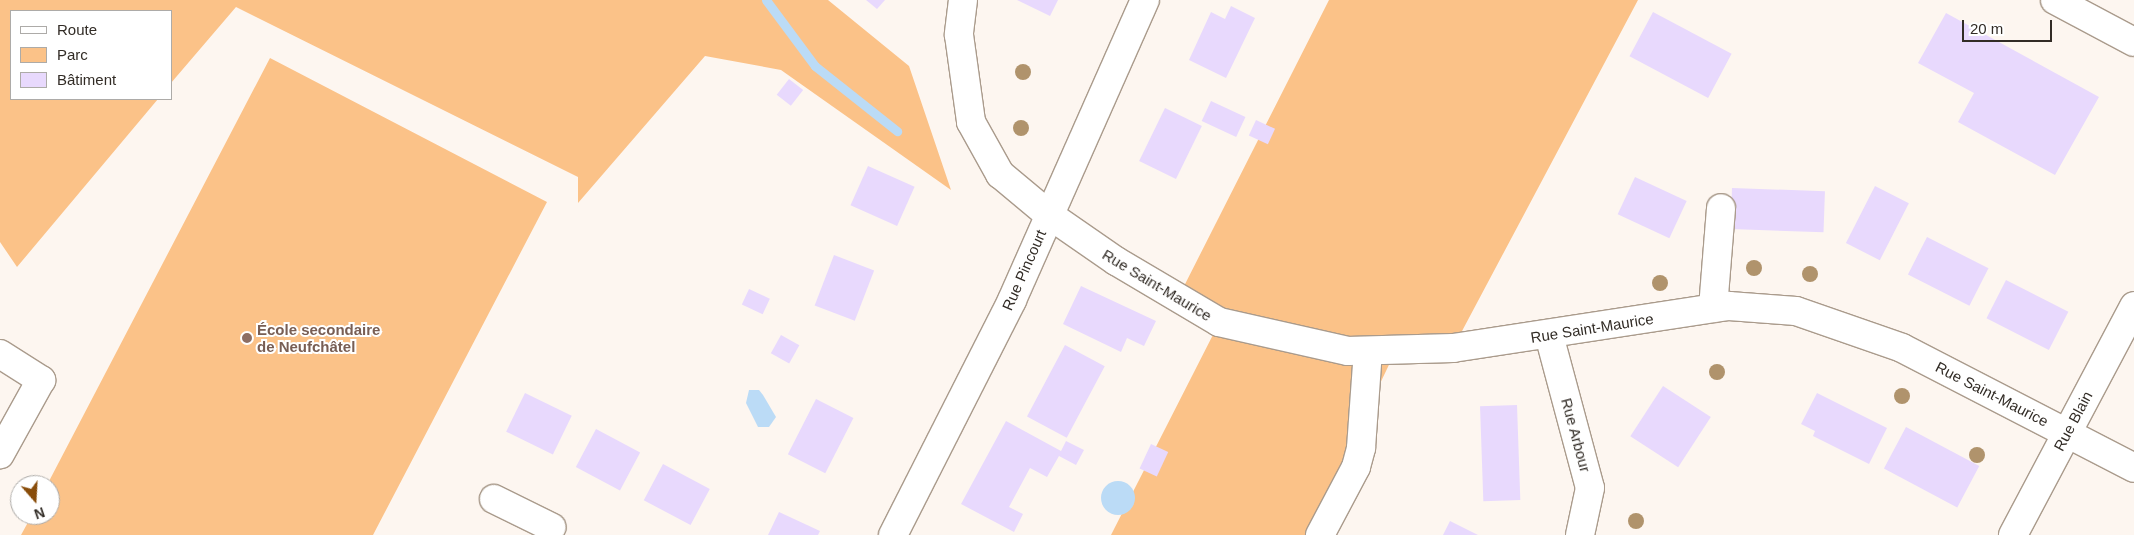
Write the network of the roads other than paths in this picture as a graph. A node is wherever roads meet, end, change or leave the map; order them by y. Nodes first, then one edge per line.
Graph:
1 (964, 0) edge
2 (1145, 0) edge
3 (2055, 0) edge
4 (2134, 42) edge
5 (1721, 208) dead end
6 (1048, 214) junction
7 (2134, 306) edge
8 (1713, 308) junction
9 (1549, 335) junction
10 (1368, 351) junction
11 (0, 354) edge
12 (2067, 433) junction
13 (2, 442) edge
14 (2134, 468) edge
15 (494, 499) dead end
16 (556, 532) edge
17 (893, 535) edge
18 (1320, 535) edge
19 (1580, 535) edge
20 (2013, 535) edge

1 - 6 street, Rue Saint-Maurice
2 - 6 street, Rue Pincourt
3 - 4 street
5 - 8 street
6 - 10 street, Rue Saint-Maurice
6 - 17 street, Rue Pincourt
7 - 12 street, Rue Blain
8 - 9 street, Rue Saint-Maurice
8 - 12 street, Rue Saint-Maurice
9 - 10 street, Rue Saint-Maurice
9 - 19 street, Rue Arbour
10 - 18 street
11 - 13 street
12 - 14 street, Rue Saint-Maurice
12 - 20 street, Rue Blain
15 - 16 street

